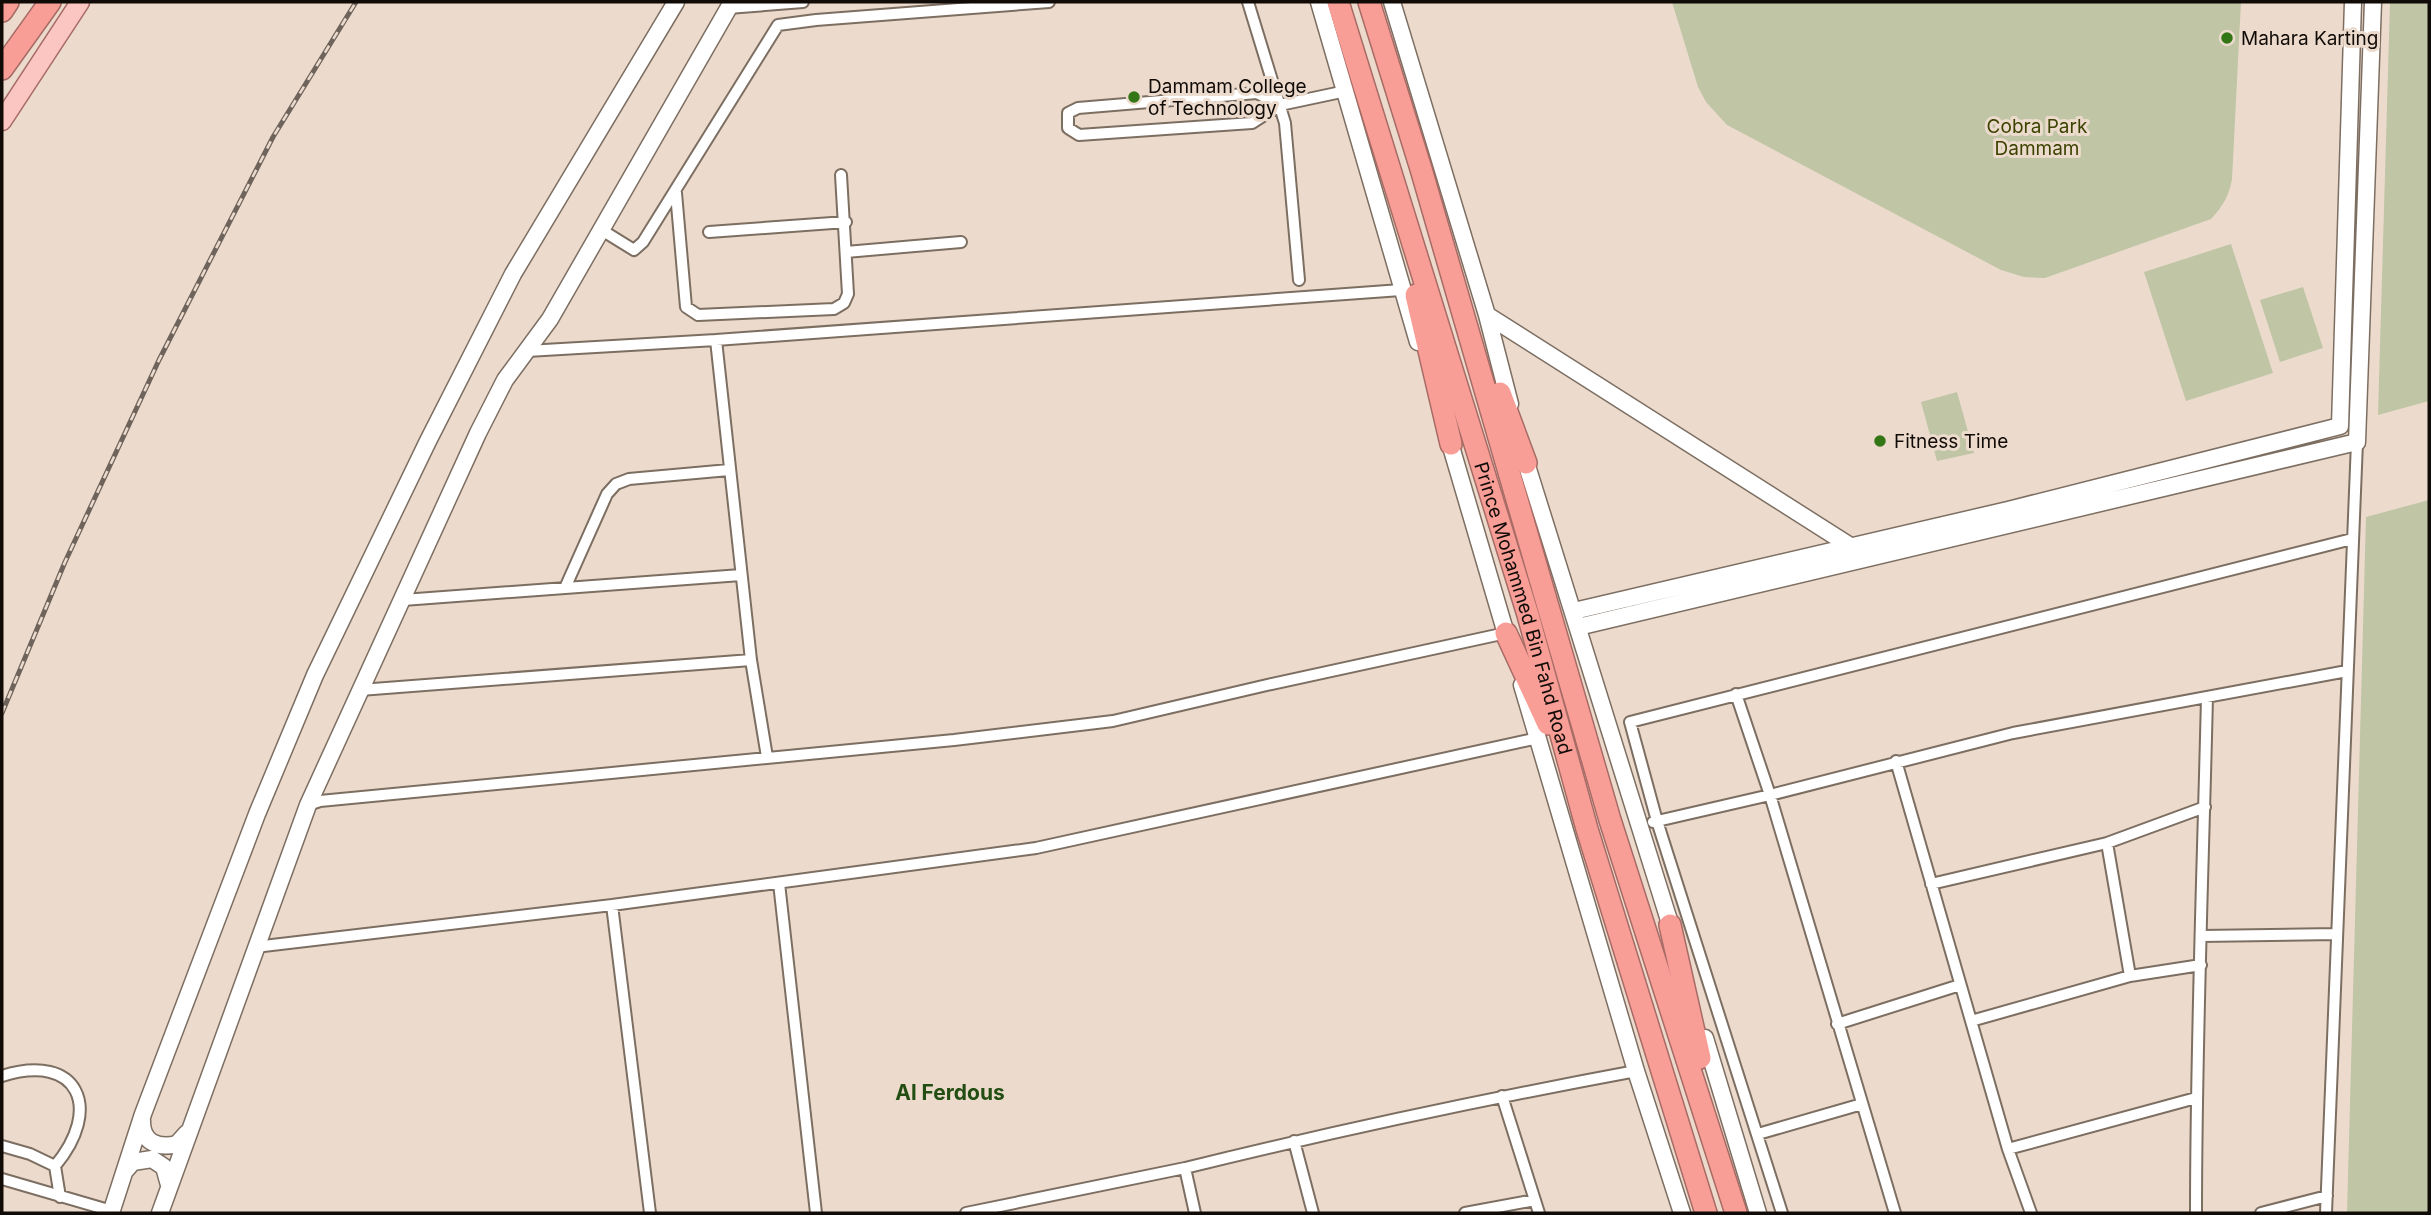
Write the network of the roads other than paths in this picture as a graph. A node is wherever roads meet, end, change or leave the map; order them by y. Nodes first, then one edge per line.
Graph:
1 (8, 2) edge
2 (50, 2) edge
3 (80, 2) edge
4 (676, 2) edge
5 (803, 2) edge
6 (1049, 2) edge
7 (1248, 2) edge
8 (1319, 2) edge
9 (1338, 2) edge
10 (1369, 2) edge
11 (1392, 2) edge
12 (2353, 2) edge
13 (2373, 2) edge
14 (730, 5) edge
15 (2, 12) edge
16 (2, 69) edge
17 (2350, 83) junction
18 (2370, 84) junction
19 (1346, 91) junction
20 (1280, 105) junction
21 (1374, 116) junction
22 (2, 121) edge
23 (1421, 169) junction
24 (841, 175) dead end
25 (676, 193) junction
26 (845, 222) junction
27 (600, 229) junction
28 (709, 232) dead end
29 (961, 243) dead end
30 (846, 252) junction
31 (1299, 280) dead end
32 (1401, 290) junction
33 (2343, 295) junction
34 (2363, 296) junction
35 (1487, 315) junction
36 (716, 340) junction
37 (527, 351) junction
38 (2340, 426) junction
39 (2357, 442) junction
40 (1451, 444) junction
41 (1526, 463) junction
42 (729, 470) junction
43 (2352, 539) junction
44 (1852, 546) junction
45 (1864, 559) junction
46 (741, 575) junction
47 (565, 588) junction
48 (403, 600) junction
49 (1576, 619) junction
50 (1506, 634) junction
51 (751, 660) junction
52 (2347, 671) junction
53 (360, 690) junction
54 (1736, 694) junction
55 (2207, 697) junction
56 (1538, 738) junction
57 (767, 757) junction
58 (1896, 761) junction
59 (1770, 796) junction
60 (308, 805) junction
61 (2204, 807) junction
62 (1657, 821) junction
63 (1640, 825) junction
64 (1587, 829) junction
65 (2107, 843) junction
66 (779, 883) junction
67 (1931, 884) junction
68 (612, 905) junction
69 (1670, 925) junction
70 (2337, 934) junction
71 (2201, 936) junction
72 (255, 947) junction
73 (2202, 965) junction
74 (2130, 976) junction
75 (1960, 985) junction
76 (1971, 1021) junction
77 (1837, 1024) junction
78 (1636, 1071) junction
79 (2, 1076) edge
80 (1664, 1078) junction
81 (1502, 1096) junction
82 (2196, 1098) junction
83 (1861, 1104) junction
84 (143, 1114) junction
85 (188, 1132) junction
86 (1758, 1134) junction
87 (1294, 1141) junction
88 (2, 1146) edge
89 (2008, 1149) junction
90 (55, 1166) junction
91 (1185, 1168) junction
92 (125, 1171) junction
93 (2, 1179) edge
94 (1728, 1183) junction
95 (169, 1185) junction
96 (2327, 1196) junction
97 (60, 1197) junction
98 (1535, 1200) junction
99 (76, 1208) edge
100 (112, 1212) edge
101 (160, 1213) edge
102 (650, 1213) edge
103 (816, 1213) edge
104 (966, 1213) edge
105 (1195, 1213) edge
106 (1313, 1213) edge
107 (1465, 1213) edge
108 (1539, 1213) edge
109 (1682, 1213) edge
110 (1697, 1213) edge
111 (1706, 1213) edge
112 (1736, 1213) edge
113 (1758, 1213) edge
114 (1782, 1213) edge
115 (1895, 1213) edge
116 (2031, 1213) edge
117 (2196, 1213) edge
118 (2261, 1213) edge
119 (2326, 1213) edge

1 - 15 highway
2 - 16 highway
3 - 22 main road
4 - 84 street
5 - 14 street
6 - 25 street
7 - 20 street
8 - 19 street
9 - 21 highway, Prince Mohammed Bin Fahd Road
10 - 23 highway, Prince Mohammed Bin Fahd Road
11 - 35 street
12 - 17 street
13 - 18 street
14 - 27 street
17 - 18 street
17 - 33 street
18 - 34 street
19 - 20 street
19 - 32 street
20 - 20 street
20 - 31 street
21 - 40 highway
21 - 64 highway, Prince Mohammed Bin Fahd Road
23 - 41 highway
23 - 94 highway, Prince Mohammed Bin Fahd Road
24 - 26 street
25 - 27 street
25 - 30 street
26 - 28 street
26 - 30 street
27 - 37 street
29 - 30 street
32 - 36 street
32 - 40 street
33 - 34 street
33 - 38 street
34 - 39 street
35 - 41 street
35 - 44 street
36 - 37 street
36 - 42 street
37 - 48 street
38 - 39 street
38 - 44 street
39 - 43 street
39 - 45 street
40 - 50 street
41 - 49 street
42 - 46 street
42 - 47 street
43 - 52 street
43 - 54 street
44 - 45 street
44 - 49 street
45 - 49 street
46 - 47 street
46 - 51 street
47 - 48 street
48 - 53 street
49 - 63 street
50 - 56 street
50 - 57 street
50 - 64 highway
51 - 53 street
51 - 57 street
52 - 55 street
52 - 70 street
53 - 60 street
54 - 59 street
54 - 62 street
55 - 58 street
55 - 61 street
56 - 66 street
56 - 78 street
57 - 60 street
58 - 59 street
58 - 67 street
59 - 62 street
59 - 77 street
60 - 72 street
61 - 65 street
61 - 71 street
62 - 63 street
62 - 86 street
63 - 69 street
64 - 80 highway, Prince Mohammed Bin Fahd Road
65 - 67 street
65 - 74 street
66 - 68 street
66 - 103 street
67 - 75 street
68 - 72 street
68 - 102 street
69 - 94 highway
69 - 113 street
70 - 71 street
70 - 96 street
71 - 73 street
72 - 85 street
73 - 74 street
73 - 82 street
74 - 76 street
75 - 76 street
75 - 77 street
76 - 89 street
77 - 83 street
78 - 81 street
78 - 109 street
79 - 90 street
80 - 110 highway
80 - 111 highway, Prince Mohammed Bin Fahd Road
81 - 87 street
81 - 98 street
82 - 89 street
82 - 117 street
83 - 86 street
83 - 115 street
84 - 85 street
84 - 92 street
85 - 95 street
86 - 114 street
87 - 91 street
87 - 106 street
88 - 90 street
89 - 116 street
90 - 97 street
91 - 104 street
91 - 105 street
92 - 95 street
92 - 100 street
93 - 97 street
94 - 112 highway, Prince Mohammed Bin Fahd Road
95 - 101 street
96 - 118 street
96 - 119 street
97 - 99 street
98 - 107 street
98 - 108 street
99 - 100 street

